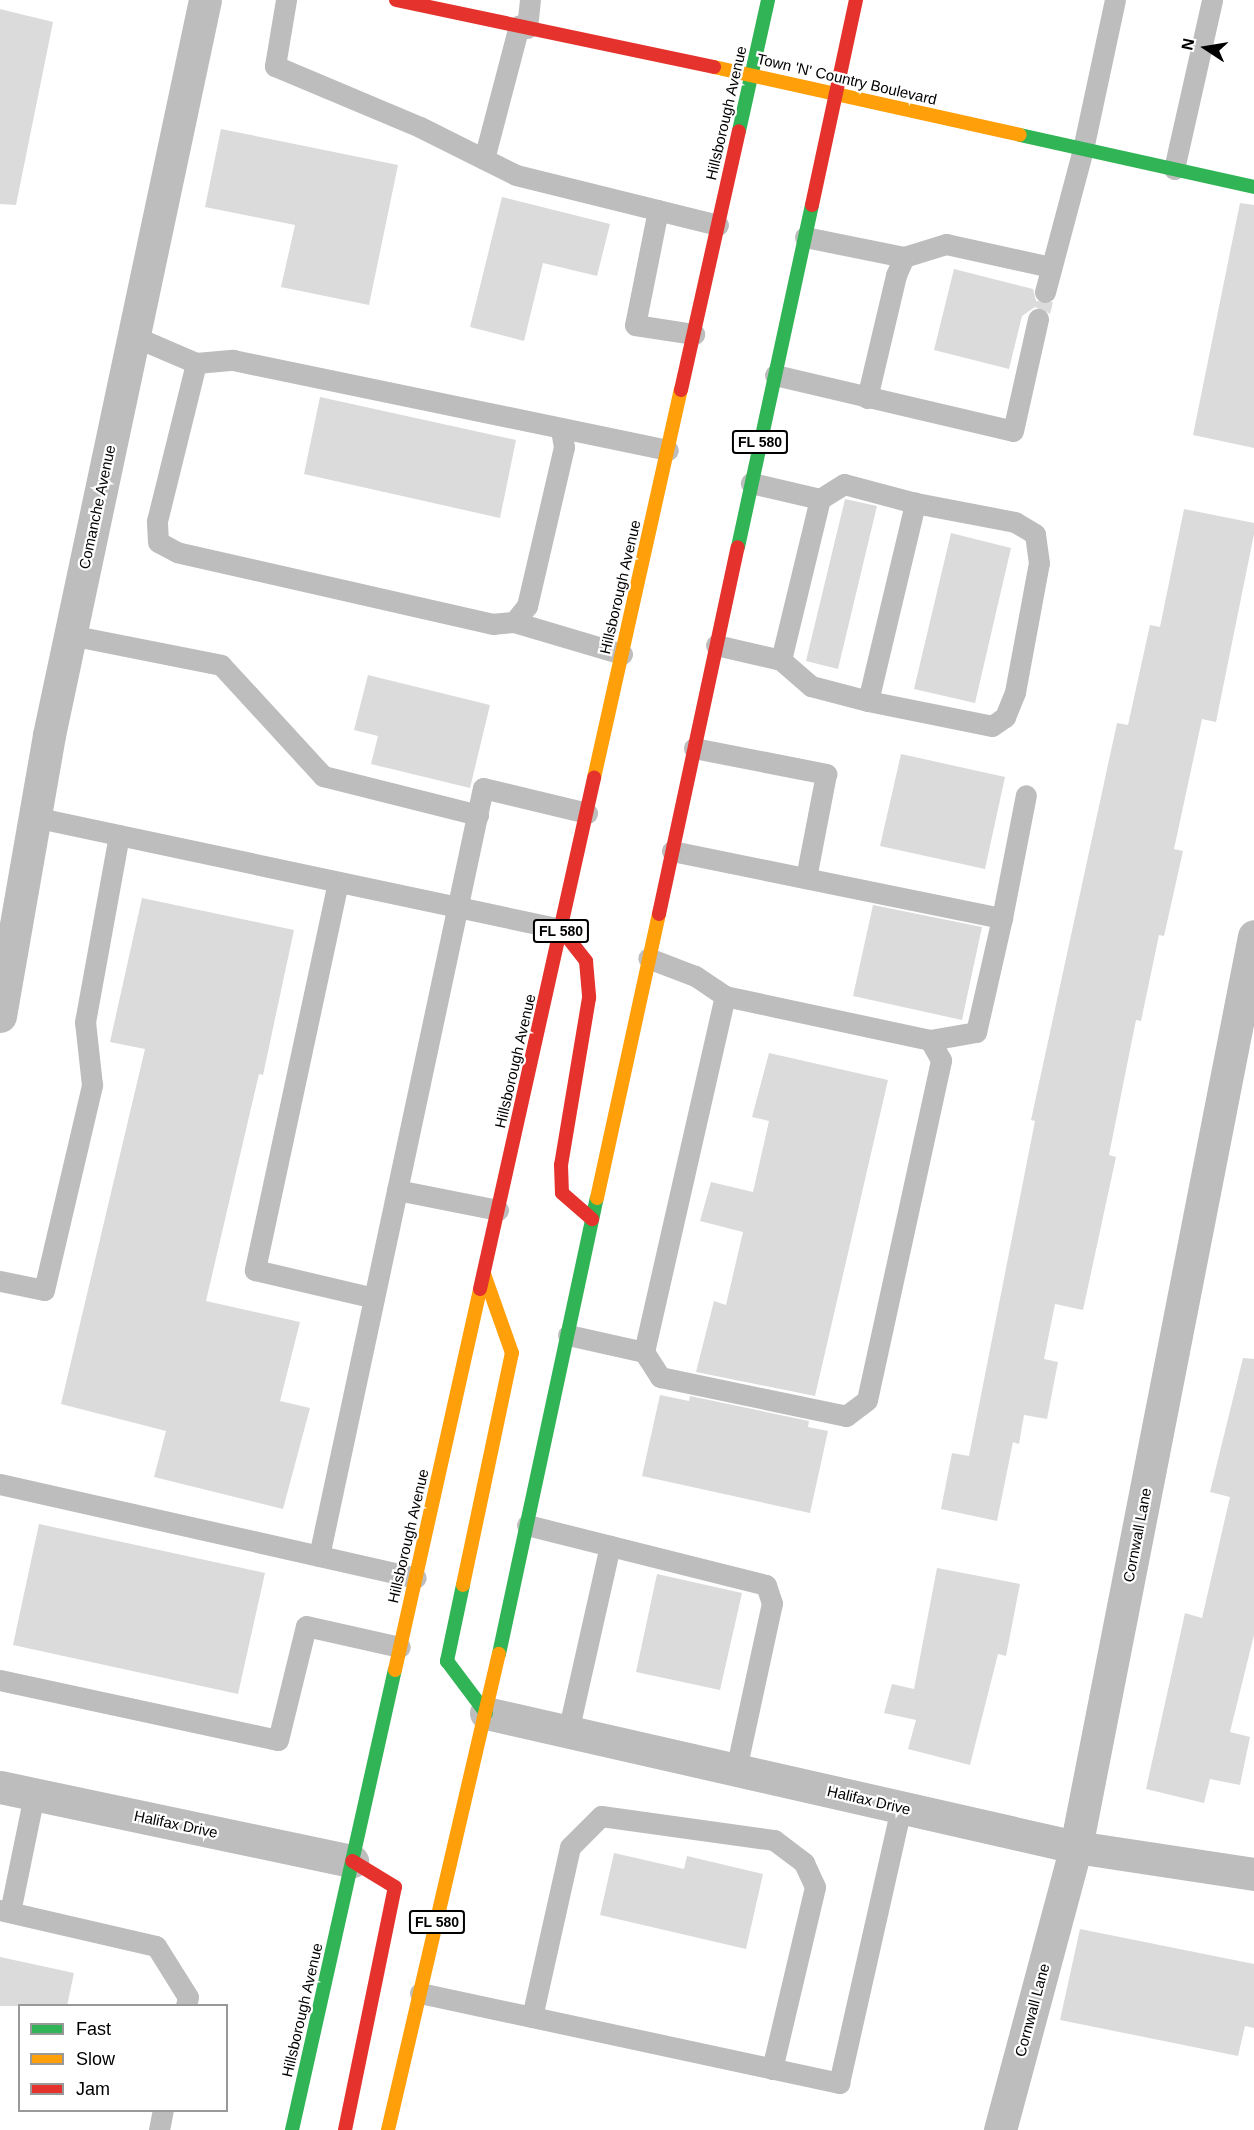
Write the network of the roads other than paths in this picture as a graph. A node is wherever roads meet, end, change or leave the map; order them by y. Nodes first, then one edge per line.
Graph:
1 (205, 0) edge
2 (286, 0) edge
3 (396, 0) edge
4 (530, 0) edge
5 (768, 0) edge
6 (856, 0) edge
7 (1115, 0) edge
8 (1212, 0) edge
9 (523, 27) junction
10 (752, 75) junction
11 (835, 93) junction
12 (1083, 149) junction
13 (484, 159) junction
14 (1174, 169) junction
15 (1254, 187) edge
16 (658, 210) junction
17 (718, 225) junction
18 (805, 237) junction
19 (904, 257) junction
20 (1051, 267) junction
21 (1045, 292) dead end
22 (1038, 319) dead end
23 (694, 334) junction
24 (133, 336) junction
25 (196, 363) junction
26 (775, 375) junction
27 (867, 398) junction
28 (561, 430) junction
29 (668, 450) junction
30 (751, 483) junction
31 (820, 499) junction
32 (915, 502) junction
33 (514, 622) junction
34 (70, 635) junction
35 (716, 645) junction
36 (622, 654) junction
37 (781, 660) junction
38 (868, 701) junction
39 (694, 748) junction
40 (1026, 795) dead end
41 (587, 813) junction
42 (478, 815) junction
43 (34, 817) junction
44 (119, 835) junction
45 (672, 851) junction
46 (806, 878) junction
47 (338, 882) junction
48 (458, 908) junction
49 (1002, 918) junction
50 (561, 929) junction
51 (1254, 936) edge
52 (648, 958) junction
53 (725, 996) junction
54 (0, 1016) edge
55 (930, 1040) junction
56 (397, 1190) junction
57 (498, 1210) junction
58 (592, 1219) junction
59 (484, 1274) junction
60 (0, 1281) edge
61 (374, 1298) junction
62 (568, 1335) junction
63 (644, 1352) junction
64 (0, 1484) edge
65 (527, 1526) junction
66 (610, 1546) junction
67 (319, 1556) junction
68 (416, 1578) junction
69 (400, 1647) junction
70 (0, 1680) edge
71 (486, 1713) junction
72 (568, 1732) junction
73 (736, 1770) junction
74 (0, 1788) edge
75 (34, 1795) junction
76 (901, 1807) junction
77 (1076, 1847) junction
78 (352, 1861) junction
79 (1254, 1874) edge
80 (5, 1911) edge
81 (420, 1993) junction
82 (186, 2004) edge
83 (532, 2017) junction
84 (772, 2069) junction
85 (163, 2112) edge
86 (159, 2130) edge
87 (292, 2130) edge
88 (345, 2130) edge
89 (388, 2130) edge
90 (1000, 2130) edge

1 - 24 street, Comanche Avenue
2 - 13 lane
3 - 9 main road, Town 'N' Country Boulevard
4 - 9 lane
5 - 10 main road, Hillsborough Avenue / FL 580
6 - 11 main road, FL 580
7 - 12 lane
8 - 14 lane
9 - 10 main road, Town 'N' Country Boulevard
9 - 13 lane
10 - 11 main road, Town 'N' Country Boulevard
10 - 17 main road, Hillsborough Avenue / FL 580
11 - 12 main road, Town 'N' Country Boulevard
11 - 18 main road, FL 580
12 - 14 main road, Town 'N' Country Boulevard
12 - 20 lane
13 - 16 lane
14 - 15 main road, Town 'N' Country Boulevard
16 - 17 lane
16 - 23 lane
17 - 23 main road, Hillsborough Avenue / FL 580
18 - 19 lane
18 - 26 main road, FL 580
19 - 20 lane
19 - 27 lane
20 - 21 lane
22 - 27 lane
23 - 29 main road, Hillsborough Avenue / FL 580
24 - 25 lane
24 - 34 street, Comanche Avenue
25 - 28 lane
25 - 33 lane
26 - 27 lane
26 - 30 main road, FL 580
28 - 29 lane
28 - 33 lane
29 - 36 main road, Hillsborough Avenue / FL 580
30 - 31 lane
30 - 35 main road, FL 580
31 - 32 lane
31 - 37 lane
32 - 38 lane
32 - 38 lane
33 - 36 lane
34 - 42 lane
34 - 43 street, Comanche Avenue
35 - 37 lane
35 - 39 main road, FL 580
36 - 41 main road, Hillsborough Avenue / FL 580
37 - 38 lane
39 - 45 main road, FL 580
39 - 46 lane
40 - 49 lane
41 - 42 lane
41 - 50 main road, Hillsborough Avenue / FL 580
42 - 48 lane
43 - 44 lane
43 - 54 street, Comanche Avenue
44 - 47 lane
44 - 60 lane
45 - 46 lane
45 - 52 main road, FL 580
46 - 49 lane
47 - 48 lane
47 - 61 lane
48 - 50 lane
48 - 56 lane
49 - 55 lane
50 - 57 main road, Hillsborough Avenue / FL 580
50 - 58 main road
51 - 77 street, Cornwall Lane
52 - 53 lane
52 - 58 main road, FL 580
53 - 55 lane
53 - 63 lane
55 - 63 lane
56 - 57 lane
56 - 61 lane
57 - 59 main road, Hillsborough Avenue / FL 580
58 - 62 main road, FL 580
59 - 68 main road, Hillsborough Avenue / FL 580
59 - 71 main road
61 - 67 lane
62 - 63 lane
62 - 65 main road, FL 580
64 - 67 lane
65 - 66 lane
65 - 71 main road, FL 580
66 - 72 lane
66 - 73 lane
67 - 68 lane
68 - 69 main road, Hillsborough Avenue / FL 580
69 - 70 lane
69 - 78 main road, Hillsborough Avenue / FL 580
71 - 72 street, Halifax Drive
71 - 81 main road, FL 580
72 - 73 street, Halifax Drive
73 - 76 street, Halifax Drive
74 - 75 street, Halifax Drive
75 - 78 street, Halifax Drive
75 - 80 lane
76 - 77 street, Halifax Drive
76 - 84 lane
77 - 79 street, Halifax Drive
77 - 90 street, Cornwall Lane
78 - 87 main road, Hillsborough Avenue / FL 580
78 - 88 main road
80 - 82 lane
81 - 83 lane
81 - 89 main road, FL 580
83 - 84 lane
83 - 84 lane
85 - 86 lane

